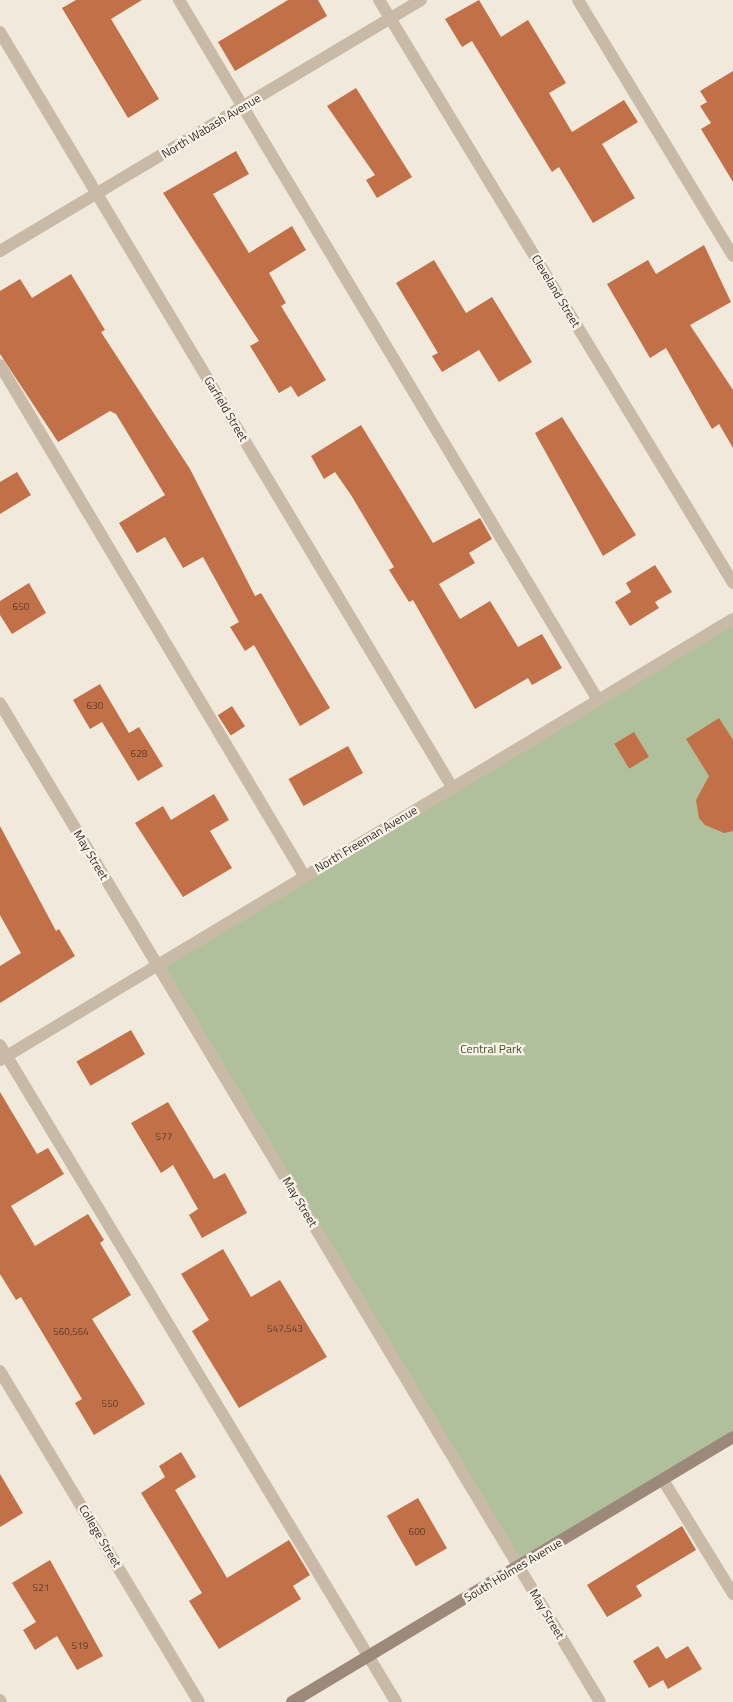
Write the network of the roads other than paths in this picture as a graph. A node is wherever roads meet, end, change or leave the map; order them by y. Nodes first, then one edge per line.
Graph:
1 (179, 0) edge
2 (379, 0) edge
3 (420, 0) edge
4 (578, 0) edge
5 (390, 19) junction
6 (0, 32) edge
7 (243, 107) junction
8 (98, 194) junction
9 (0, 251) edge
10 (733, 256) edge
11 (0, 365) edge
12 (733, 583) edge
13 (733, 620) edge
14 (598, 700) junction
15 (0, 703) edge
16 (452, 787) junction
17 (305, 876) junction
18 (158, 967) junction
19 (0, 1045) edge
20 (3, 1058) edge
21 (0, 1370) edge
22 (733, 1437) edge
23 (663, 1480) junction
24 (519, 1566) junction
25 (733, 1594) edge
26 (369, 1656) junction
27 (199, 1702) edge
28 (292, 1702) edge
29 (396, 1702) edge
30 (600, 1702) edge

1 - 7 street
2 - 5 street, Cleveland Street
3 - 5 street, North Wabash Avenue
4 - 10 street
5 - 7 street, North Wabash Avenue
5 - 12 street, Cleveland Street
6 - 8 street, Garfield Street
7 - 8 street, North Wabash Avenue
7 - 14 street
8 - 9 street, North Wabash Avenue
8 - 16 street, Garfield Street
11 - 17 street
13 - 14 street, North Freeman Avenue
14 - 16 street, North Freeman Avenue
15 - 18 street, May Street
16 - 17 street, North Freeman Avenue
17 - 18 street, North Freeman Avenue
18 - 20 street, North Freeman Avenue
18 - 24 street, May Street
19 - 20 street
20 - 26 street
21 - 27 street, College Street
22 - 23 main road, South Holmes Avenue
23 - 24 main road, South Holmes Avenue
23 - 25 street
24 - 26 main road, South Holmes Avenue
24 - 30 street, May Street
26 - 28 main road, South Holmes Avenue
26 - 29 street

